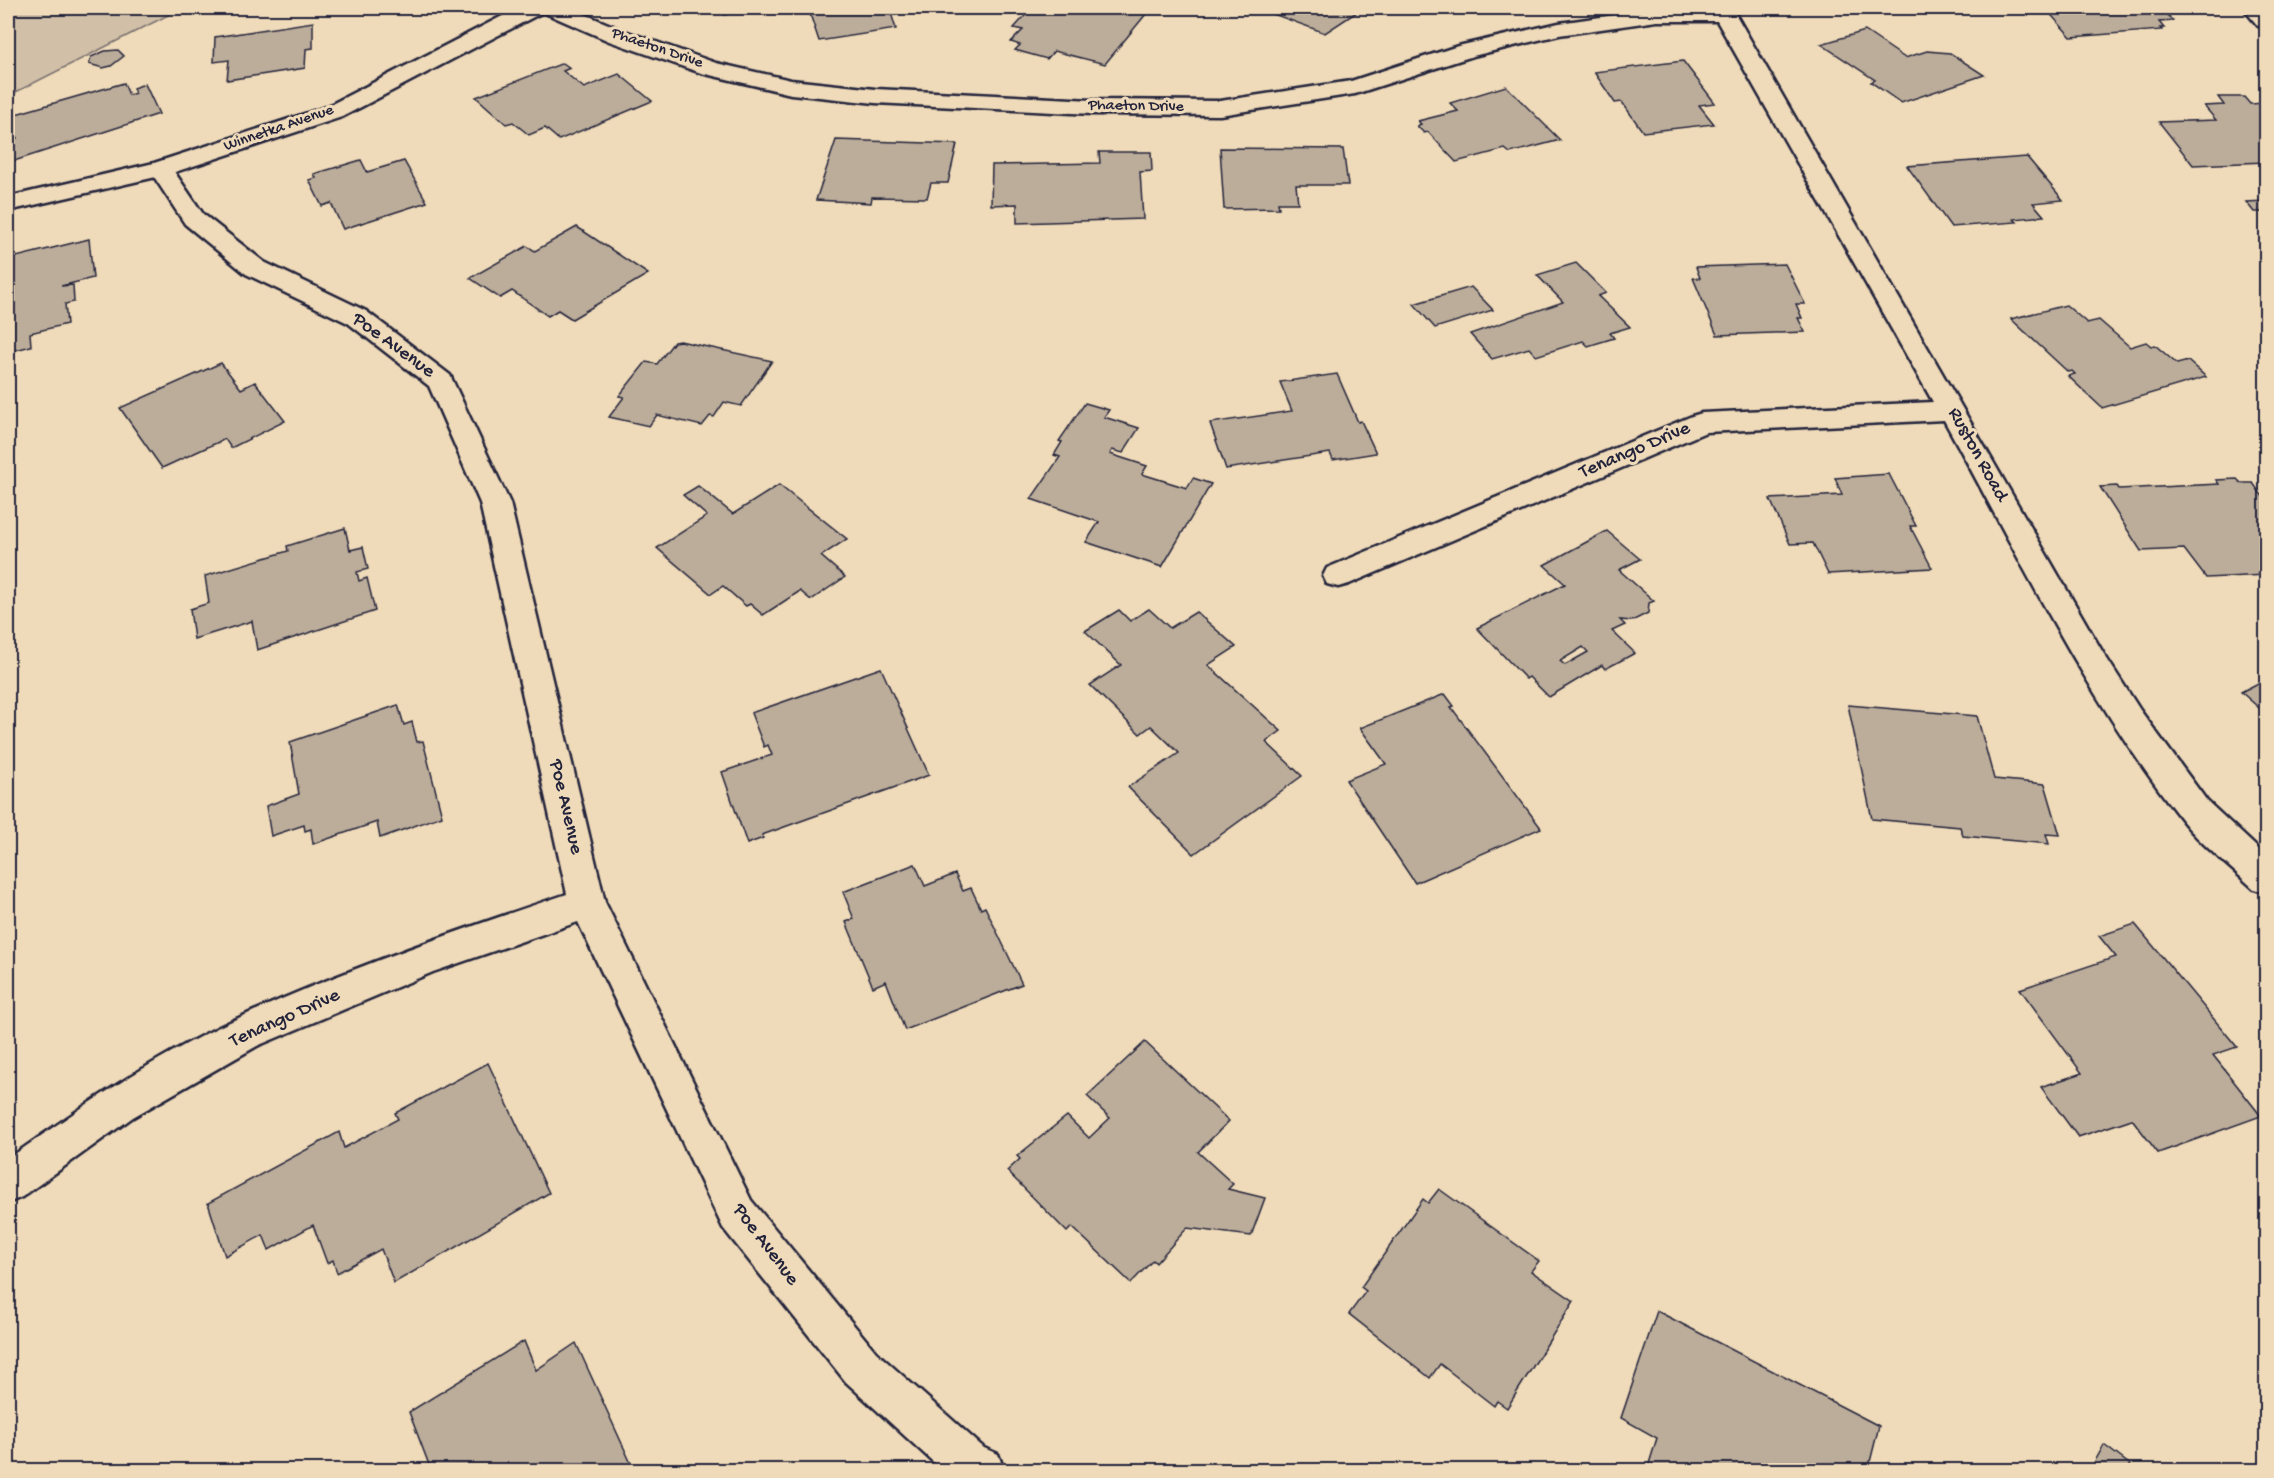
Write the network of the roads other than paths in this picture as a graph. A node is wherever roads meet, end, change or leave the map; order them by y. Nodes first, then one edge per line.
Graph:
1 (533, 8) edge
2 (553, 8) edge
3 (2253, 8) edge
4 (1723, 11) edge
5 (2266, 21) edge
6 (161, 169) junction
7 (8, 204) edge
8 (1952, 411) junction
9 (1338, 576) dead end
10 (2266, 878) edge
11 (587, 903) junction
12 (8, 1183) edge
13 (982, 1470) edge

1 - 6 street, Winnetka Avenue
2 - 4 street, Phaeton Drive
3 - 5 street
4 - 8 street, Ruston Road
6 - 7 street, Winnetka Avenue
6 - 11 street, Poe Avenue
8 - 9 street, Tenango Drive
8 - 10 street, Ruston Road
11 - 12 street, Tenango Drive
11 - 13 street, Poe Avenue

